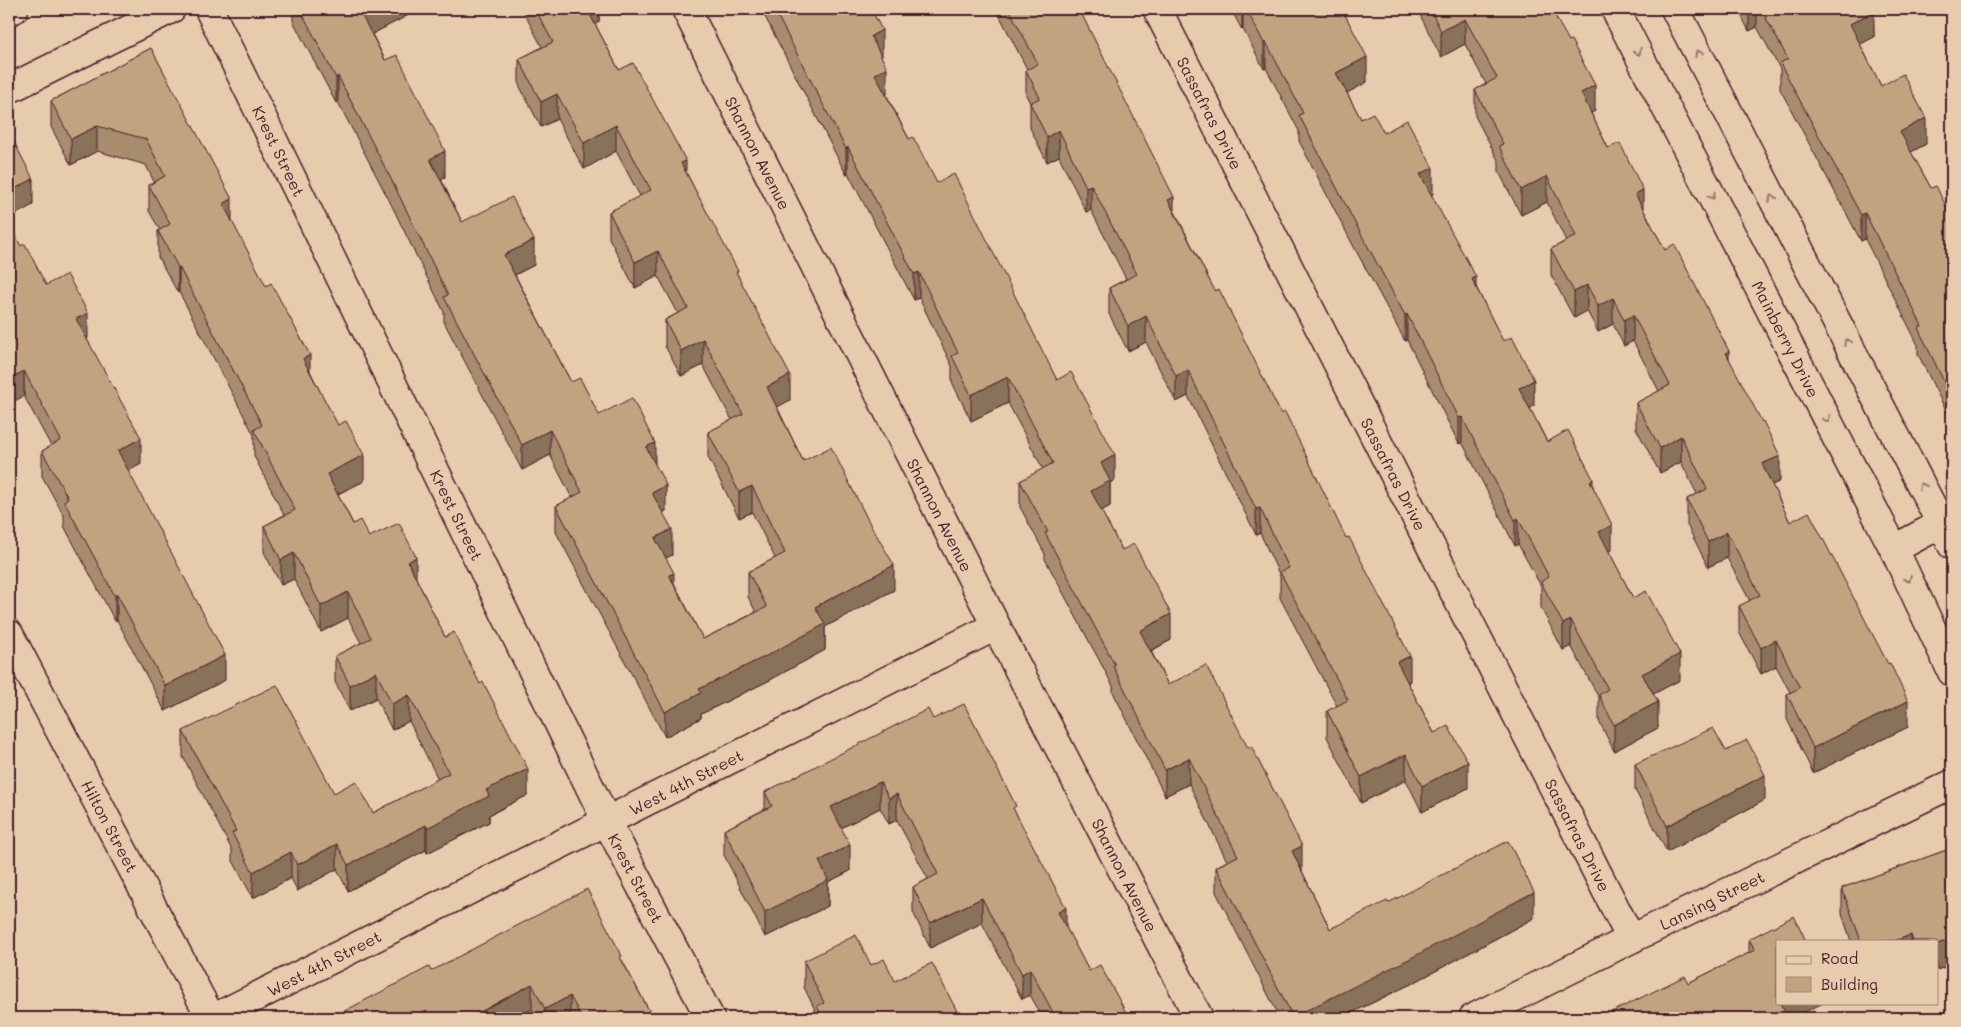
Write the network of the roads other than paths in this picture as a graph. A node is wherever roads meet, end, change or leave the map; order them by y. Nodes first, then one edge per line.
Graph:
1 (14, 9) edge
2 (171, 9) edge
3 (209, 9) edge
4 (686, 9) edge
5 (1157, 9) edge
6 (1615, 9) edge
7 (1675, 9) edge
8 (9, 11) edge
9 (9, 88) edge
10 (1949, 529) edge
11 (1894, 549) junction
12 (996, 626) junction
13 (9, 634) edge
14 (1952, 672) edge
15 (1952, 784) edge
16 (607, 822) junction
17 (1631, 939) junction
18 (213, 1018) edge
19 (710, 1018) edge
20 (1198, 1018) edge
21 (1473, 1018) edge

1 - 8 street
2 - 9 street
3 - 16 street, Krest Street
4 - 12 street, Shannon Avenue
5 - 17 street, Sassafras Drive
6 -> 11 street, Mainberry Drive
10 -> 7 street
10 - 11 street
11 -> 14 street, Mainberry Drive
12 - 16 street, West 4th Street
12 - 20 street, Shannon Avenue
13 - 18 street, Hilton Street
15 - 17 street, Lansing Street
16 - 18 street, West 4th Street
16 - 19 street, Krest Street
17 - 21 street, Lansing Street

